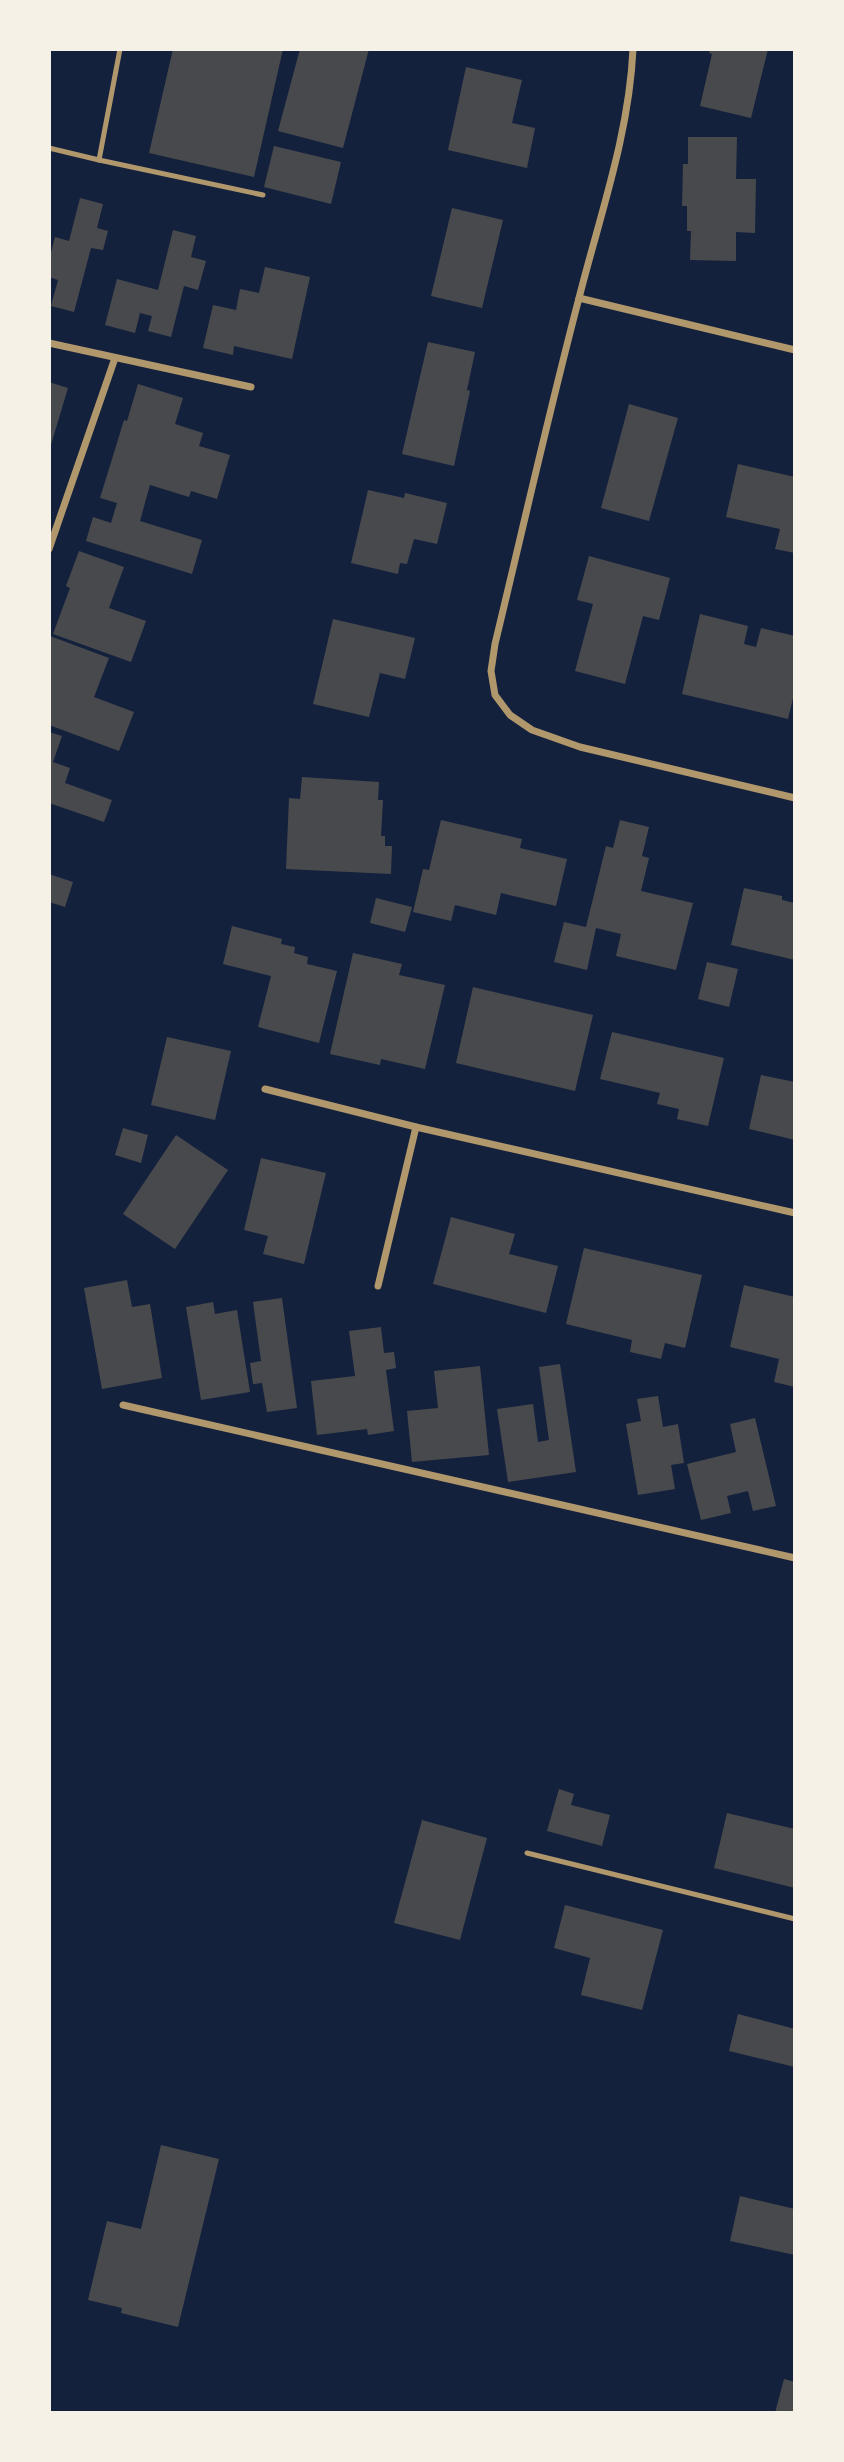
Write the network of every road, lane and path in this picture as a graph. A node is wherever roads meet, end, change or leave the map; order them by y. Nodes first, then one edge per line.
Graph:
1 (120, 49) edge
2 (633, 49) edge
3 (49, 148) edge
4 (99, 160) junction
5 (263, 195) dead end
6 (579, 298) junction
7 (49, 342) edge
8 (795, 350) edge
9 (114, 358) junction
10 (251, 387) dead end
11 (49, 549) edge
12 (795, 798) edge
13 (265, 1089) dead end
14 (416, 1127) junction
15 (795, 1213) edge
16 (378, 1286) dead end
17 (123, 1405) dead end
18 (795, 1558) edge
19 (527, 1853) dead end
20 (795, 1919) edge

1 - 4 lane
2 - 6 street
3 - 4 lane
4 - 5 lane
6 - 8 street
6 - 12 street
7 - 9 street
9 - 10 street
9 - 11 street
13 - 14 street
14 - 15 street
14 - 16 street
17 - 18 street
19 - 20 lane

